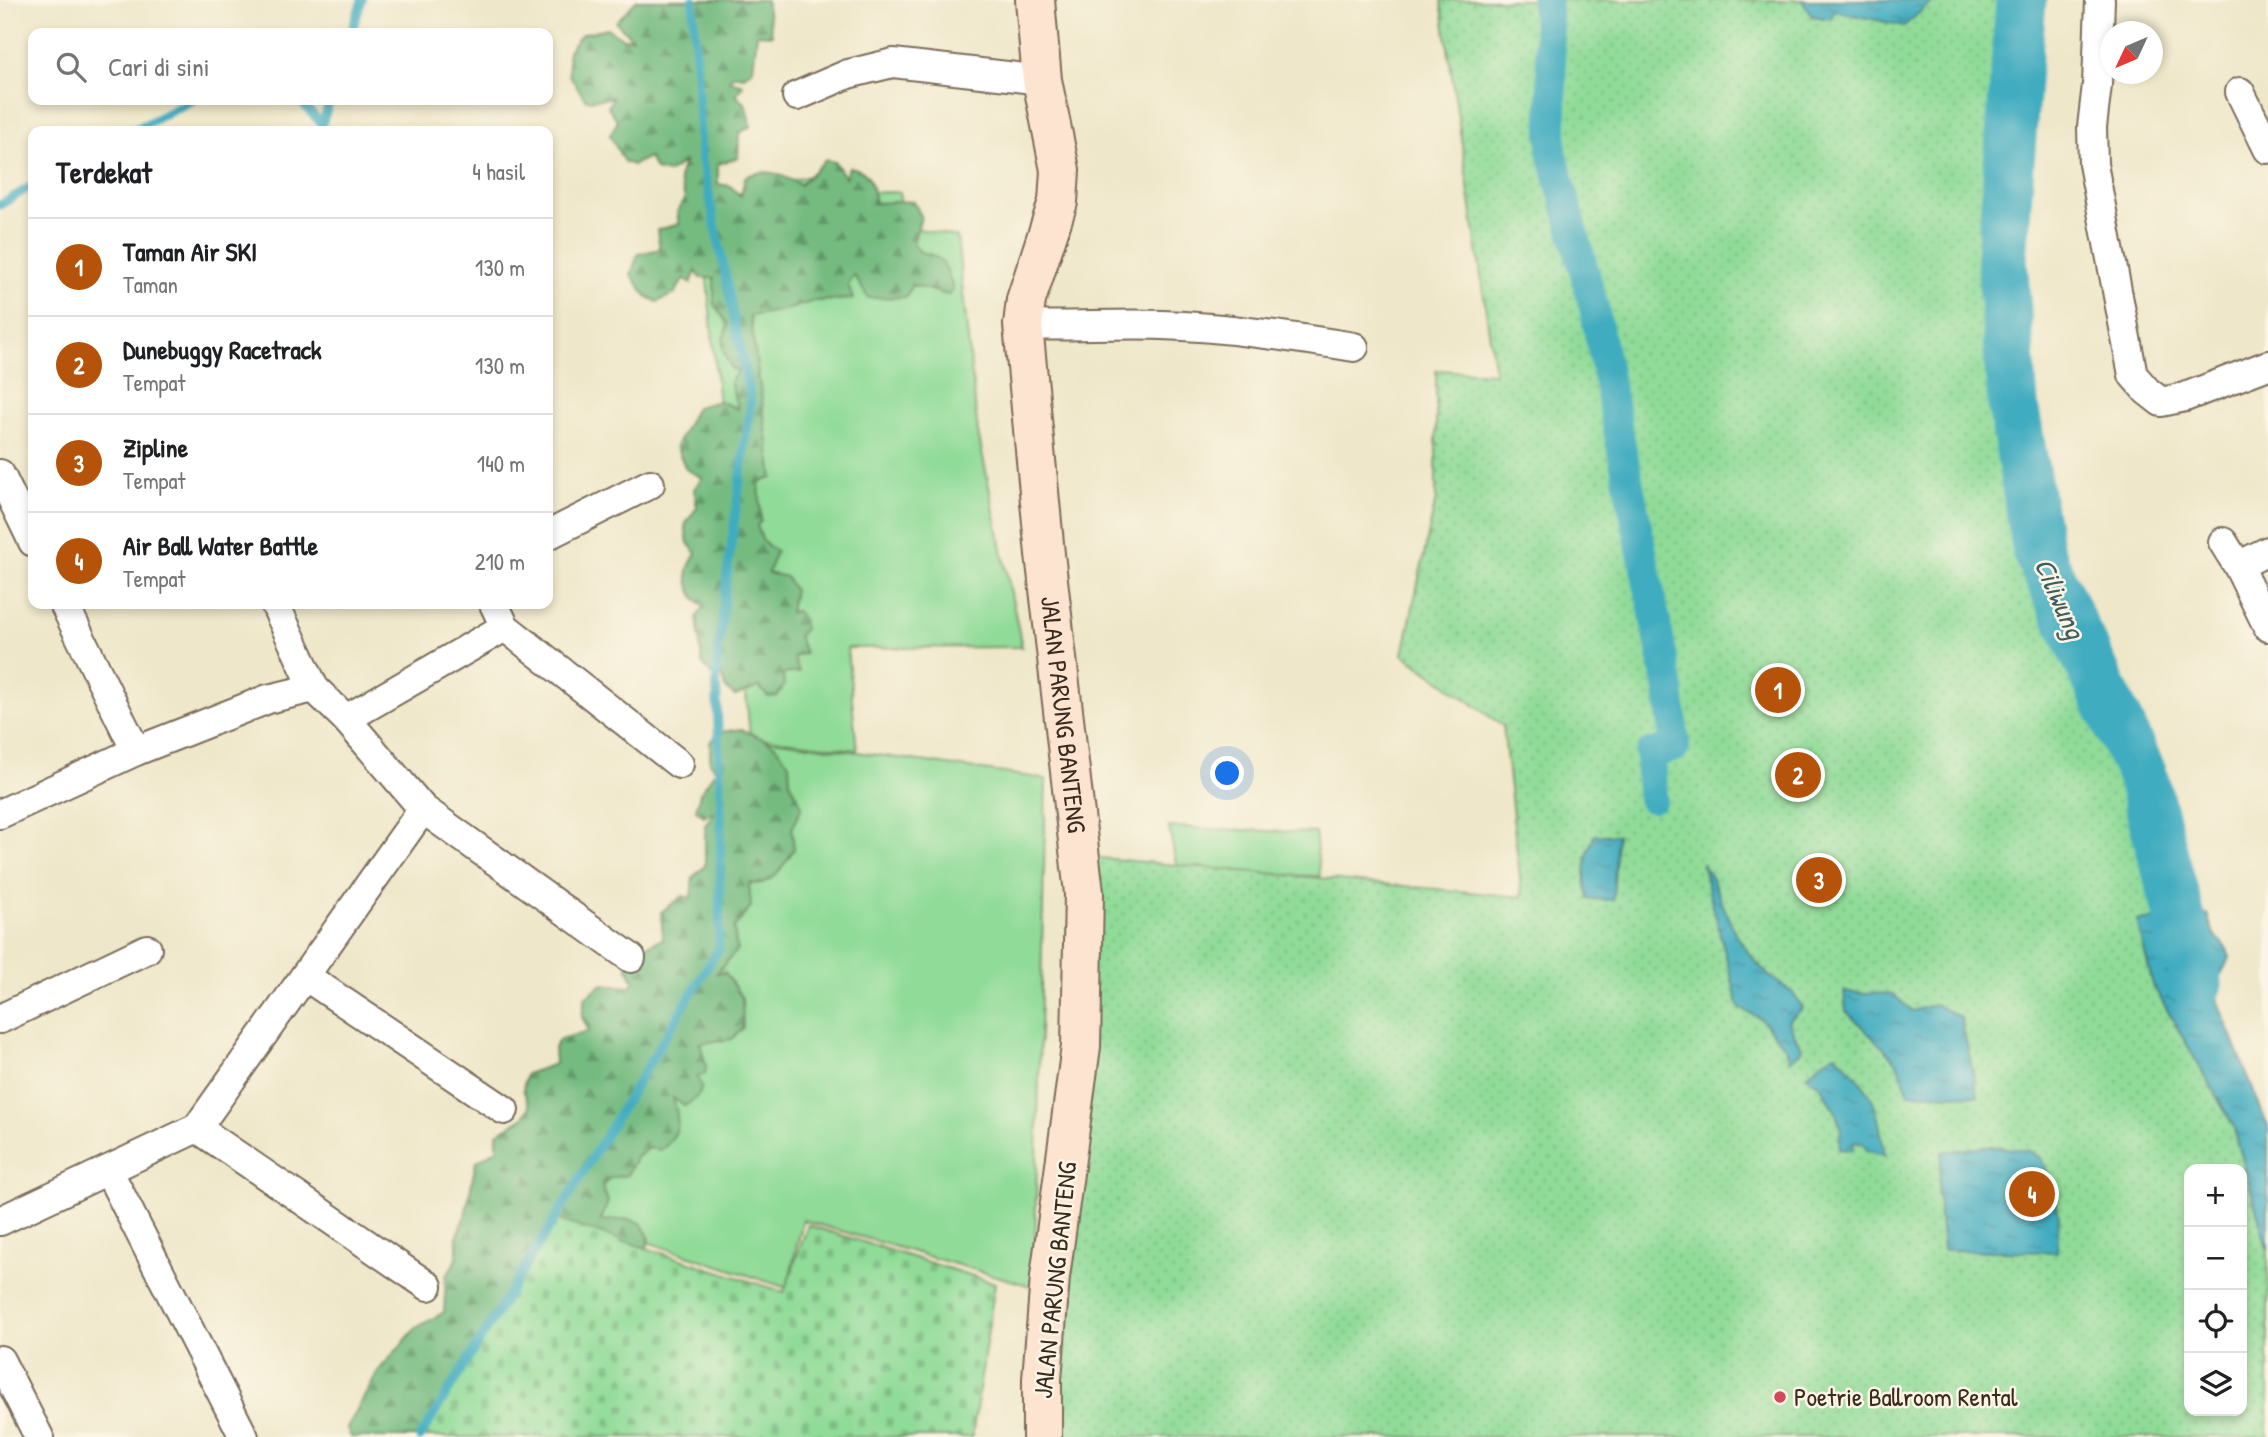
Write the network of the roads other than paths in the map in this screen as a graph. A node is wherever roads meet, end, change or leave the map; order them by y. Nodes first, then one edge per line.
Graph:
1 (1035, 0) edge
2 (2100, 0) edge
3 (1042, 80) junction
4 (2240, 92) dead end
5 (797, 96) dead end
6 (2268, 149) edge
7 (1023, 324) junction
8 (1354, 347) dead end
9 (2268, 365) edge
10 (0, 474) edge
11 (650, 484) dead end
12 (28, 532) edge
13 (553, 532) edge
14 (2223, 542) dead end
15 (2268, 551) edge
16 (2238, 566) junction
17 (66, 609) edge
18 (277, 609) edge
19 (500, 615) edge
20 (2268, 627) edge
21 (314, 688) junction
22 (346, 719) junction
23 (136, 751) junction
24 (679, 764) dead end
25 (423, 809) junction
26 (0, 814) edge
27 (147, 949) dead end
28 (631, 958) dead end
29 (305, 976) junction
30 (0, 1019) edge
31 (504, 1110) dead end
32 (197, 1128) junction
33 (108, 1170) junction
34 (0, 1221) edge
35 (428, 1286) dead end
36 (0, 1360) edge
37 (40, 1437) edge
38 (244, 1437) edge
39 (1042, 1437) edge

1 - 3 street, JALAN PARUNG BANTENG
2 - 9 street
3 - 5 street
3 - 7 street, JALAN PARUNG BANTENG
4 - 6 street
7 - 8 street
7 - 39 street, JALAN PARUNG BANTENG
10 - 12 street
11 - 13 street
14 - 16 street
15 - 16 street
16 - 20 street
17 - 23 street
18 - 21 street
19 - 22 street
19 - 24 street
21 - 22 street
21 - 23 street
22 - 25 street
23 - 26 street
25 - 28 street
25 - 29 street
27 - 30 street
29 - 31 street
29 - 32 street
32 - 33 street
32 - 35 street
33 - 34 street
33 - 38 street
36 - 37 street

